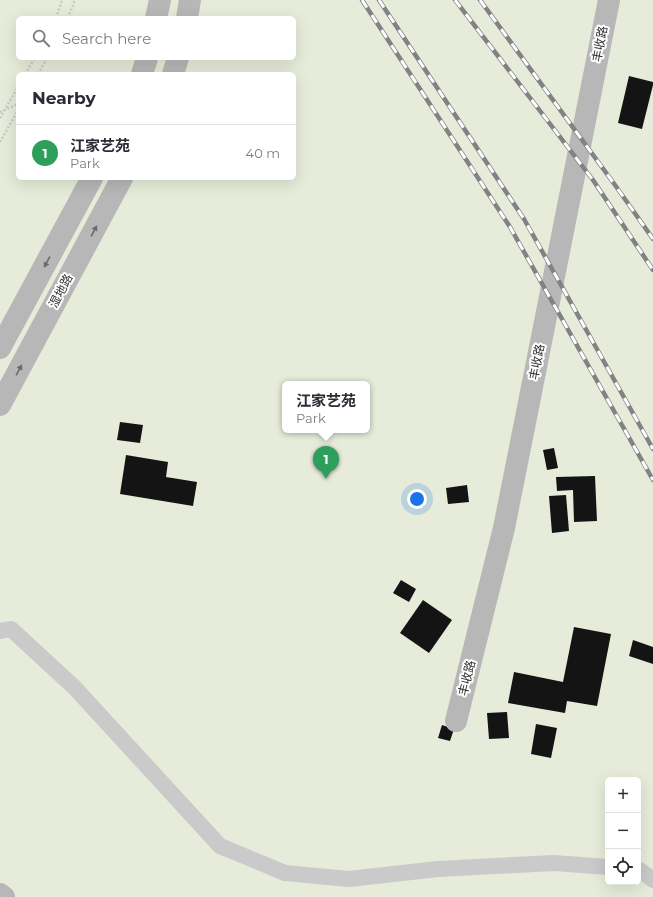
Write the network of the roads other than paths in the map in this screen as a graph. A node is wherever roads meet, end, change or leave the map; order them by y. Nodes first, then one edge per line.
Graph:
1 (160, 0) edge
2 (190, 0) edge
3 (609, 0) edge
4 (156, 16) edge
5 (187, 16) edge
6 (146, 60) edge
7 (177, 60) edge
8 (143, 72) edge
9 (174, 72) edge
10 (91, 180) edge
11 (121, 180) edge
12 (58, 241) junction
13 (82, 254) junction
14 (0, 348) edge
15 (0, 405) edge
16 (0, 631) edge
17 (456, 721) dead end
18 (605, 868) edge
19 (641, 871) edge
20 (653, 880) edge
21 (0, 894) edge
22 (4, 897) edge

1 - 4 street
2 - 5 street
3 - 17 street, 丰收路
6 - 8 street
7 - 9 street
10 - 12 street
13 -> 11 street, 湿地路
12 - 13 street
12 -> 14 street
15 -> 13 street, 湿地路
16 - 18 street
19 - 20 street
21 - 22 street

